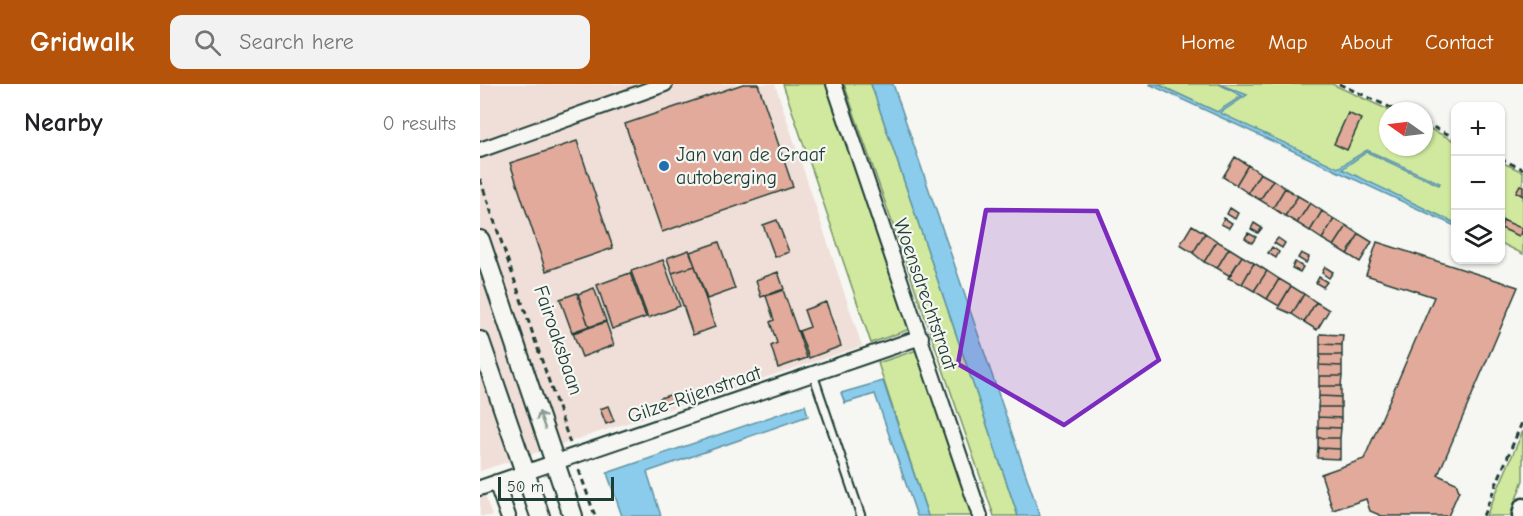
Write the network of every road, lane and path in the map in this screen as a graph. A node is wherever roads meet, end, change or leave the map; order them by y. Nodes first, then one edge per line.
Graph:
1 (665, 84) edge
2 (834, 84) edge
3 (1340, 84) edge
4 (1379, 102) edge
5 (1433, 127) edge
6 (1451, 136) edge
7 (480, 150) edge
8 (1505, 161) edge
9 (1523, 169) edge
10 (480, 179) edge
11 (480, 240) edge
12 (921, 337) junction
13 (480, 341) edge
14 (813, 374) junction
15 (1523, 420) edge
16 (574, 456) junction
17 (556, 462) junction
18 (525, 472) junction
19 (496, 482) junction
20 (480, 488) edge
21 (1523, 507) edge
22 (508, 516) edge
23 (540, 516) edge
24 (573, 516) edge
25 (595, 516) edge
26 (861, 516) edge
27 (980, 516) edge
28 (1483, 516) edge
29 (1521, 516) edge

1 - 7 street
2 - 12 street, Woensdrechtstraat
3 - 4 path
5 - 6 path
8 - 9 path
10 - 16 path, Fairoaksbaan
17 -> 11 main road
12 - 14 street, Gilze-Rijenstraat
12 - 27 street, Woensdrechtstraat
13 - 18 main road
14 - 16 street, Gilze-Rijenstraat
14 - 26 lane
15 - 28 path
16 - 17 street, Gilze-Rijenstraat
16 - 25 path, Fairoaksbaan
17 - 18 street, Gilze-Rijenstraat
17 - 24 main road
18 - 19 street, Gilze-Rijenstraat
18 - 23 main road
19 - 20 street, Gilze-Rijenstraat
19 - 22 street
21 - 29 street

